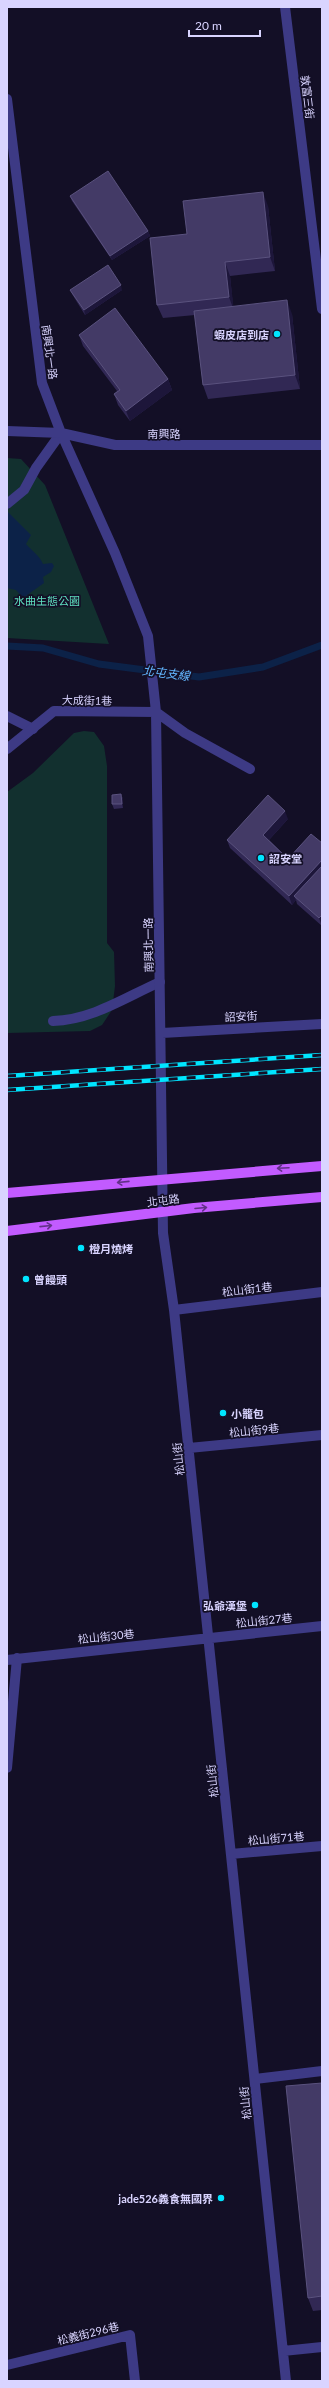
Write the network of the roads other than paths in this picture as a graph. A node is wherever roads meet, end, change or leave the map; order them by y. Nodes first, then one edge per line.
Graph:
1 (285, 7) edge
2 (7, 99) edge
3 (322, 309) edge
4 (7, 431) edge
5 (61, 433) junction
6 (322, 445) edge
7 (7, 504) edge
8 (156, 712) junction
9 (7, 716) edge
10 (33, 729) junction
11 (7, 749) edge
12 (250, 769) dead end
13 (160, 982) junction
14 (53, 1021) dead end
15 (322, 1024) edge
16 (162, 1032) junction
17 (322, 1166) edge
18 (162, 1178) junction
19 (7, 1194) edge
20 (322, 1197) edge
21 (162, 1213) junction
22 (7, 1231) edge
23 (322, 1292) edge
24 (174, 1310) junction
25 (322, 1435) edge
26 (189, 1448) junction
27 (322, 1626) edge
28 (209, 1637) junction
29 (12, 1659) edge
30 (7, 1768) edge
31 (322, 1846) edge
32 (231, 1854) junction
33 (322, 2071) edge
34 (255, 2079) junction
35 (322, 2347) edge
36 (283, 2351) junction
37 (7, 2365) edge
38 (135, 2381) edge
39 (286, 2381) edge

1 - 3 street, 敦富三街
2 - 5 street, 南興北一路
4 - 5 street, 南興路
5 - 6 street, 南興路
5 - 7 street
5 - 8 street, 南興北一路
8 - 10 street, 大成街1巷
8 - 12 street
8 - 13 street, 南興北一路
9 - 10 street
10 - 11 street, 大成街1巷
13 - 14 street
13 - 16 street, 南興北一路
15 - 16 street, 詔安街
16 - 18 street, 南興北一路
17 -> 18 main road, 北屯路
18 -> 19 main road, 北屯路
18 - 21 street, 松山街
21 -> 20 main road, 北屯路
22 -> 21 main road, 北屯路
21 - 24 street, 松山街
23 - 24 street, 松山街1巷
24 - 26 street, 松山街
25 - 26 street, 松山街9巷
26 - 28 street, 松山街
27 - 28 street, 松山街27巷
28 - 29 street, 松山街30巷
28 - 32 street, 松山街
29 - 30 street
31 - 32 street, 松山街71巷
32 - 34 street, 松山街
33 - 34 street
34 - 36 street, 松山街
35 - 36 street
36 - 39 street, 松山街
37 - 38 street, 松義街296巷

